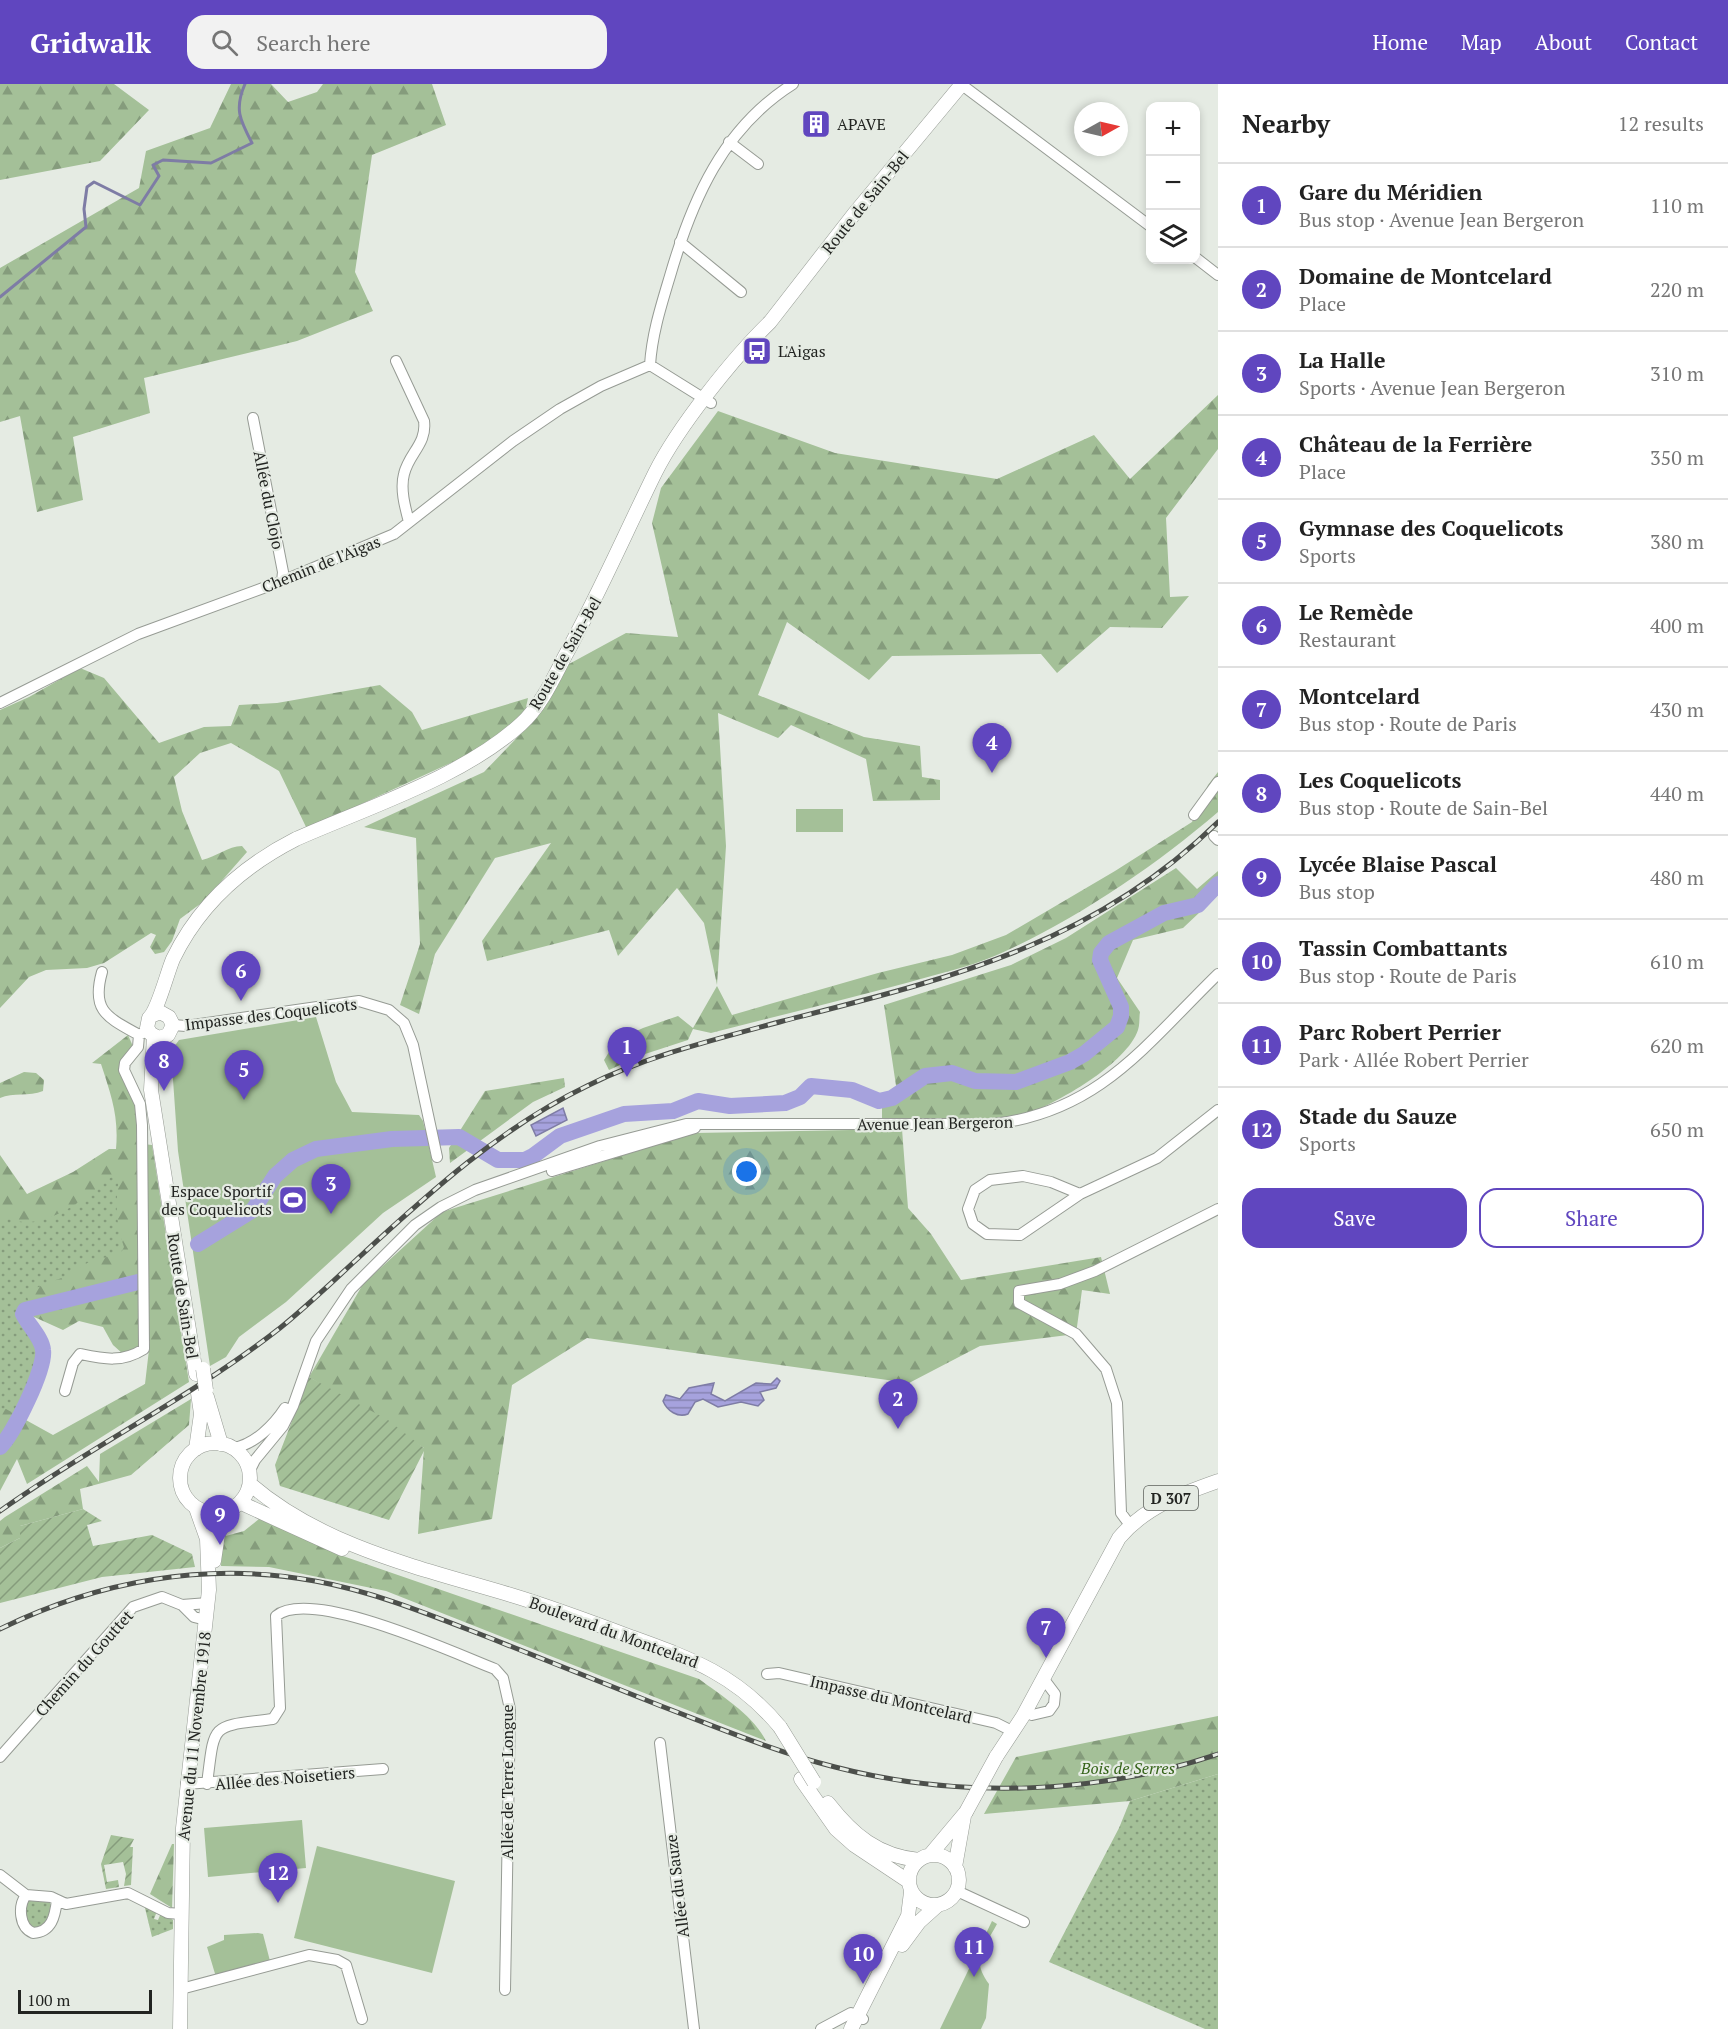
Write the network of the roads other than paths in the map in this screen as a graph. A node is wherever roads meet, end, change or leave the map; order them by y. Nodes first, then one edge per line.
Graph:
1 (793, 84) edge
2 (962, 84) edge
3 (729, 142) junction
4 (758, 164) dead end
5 (1146, 223) edge
6 (680, 242) junction
7 (1200, 261) edge
8 (1218, 275) edge
9 (741, 292) dead end
10 (396, 361) dead end
11 (650, 365) junction
12 (707, 401) junction
13 (253, 418) dead end
14 (409, 522) junction
15 (282, 581) junction
16 (0, 703) edge
17 (1218, 782) edge
18 (1194, 815) dead end
19 (102, 972) dead end
20 (1218, 974) edge
21 (159, 1014) junction
22 (156, 1033) junction
23 (1218, 1110) edge
24 (437, 1157) dead end
25 (1080, 1194) junction
26 (1218, 1209) edge
27 (298, 1384) junction
28 (65, 1391) dead end
29 (202, 1392) junction
30 (227, 1446) junction
31 (196, 1449) junction
32 (249, 1478) junction
33 (1218, 1482) edge
34 (236, 1506) junction
35 (196, 1508) junction
36 (1130, 1525) junction
37 (208, 1596) junction
38 (182, 1605) junction
39 (206, 1620) junction
40 (767, 1674) dead end
41 (1043, 1678) junction
42 (1025, 1714) junction
43 (776, 1729) junction
44 (1011, 1733) junction
45 (660, 1743) dead end
46 (0, 1757) edge
47 (383, 1769) dead end
48 (808, 1781) junction
49 (186, 1784) junction
50 (207, 1784) junction
51 (965, 1814) junction
52 (925, 1858) junction
53 (955, 1867) junction
54 (0, 1875) edge
55 (910, 1886) junction
56 (957, 1891) junction
57 (26, 1894) junction
58 (57, 1900) junction
59 (938, 1905) junction
60 (183, 1914) junction
61 (1024, 1922) dead end
62 (182, 1989) junction
63 (505, 1989) dead end
64 (362, 2019) dead end
65 (860, 2021) edge
66 (180, 2029) edge
67 (694, 2029) edge
68 (821, 2029) edge
69 (851, 2029) edge

1 - 3 street
2 - 5 street
2 - 12 main road, Route de Sain-Bel
3 - 4 street
3 - 6 street
6 - 9 street
6 - 11 street
7 - 8 street
10 - 14 street
11 - 12 street
11 - 14 street, Chemin de l'Aigas
12 - 21 main road, Route de Sain-Bel
13 - 15 street, Allée du Clojo
14 - 15 street, Chemin de l'Aigas
15 - 16 street, Chemin de l'Aigas
17 - 18 street
19 - 22 street
20 - 27 street, Avenue Jean Bergeron
21 - 22 main road, Route de Sain-Bel
21 - 22 main road
22 - 24 street, Impasse des Coquelicots
22 - 28 street
22 - 29 main road, Route de Sain-Bel, bridge
23 - 25 street
25 - 25 street
26 - 36 street
27 - 30 street, Avenue Jean Bergeron
27 - 32 street, Avenue Jean Bergeron
29 - 30 main road, Route de Sain-Bel
29 - 31 main road, Route de Sain-Bel
30 - 31 main road
30 - 32 main road
31 - 35 main road
32 - 34 main road
32 - 43 main road, Boulevard du Montcelard
33 - 36 main road, D 307
34 - 35 main road
34 - 37 main road, Avenue du 11 Novembre 1918
34 - 43 main road, Boulevard du Montcelard
35 - 37 main road, Avenue du 11 Novembre 1918
36 - 41 main road, D 307
37 - 38 street, Chemin du Gouttet
37 - 39 main road, Avenue du 11 Novembre 1918
38 - 39 street, Chemin du Gouttet
38 - 46 street, Chemin du Gouttet
39 - 49 main road, Avenue du 11 Novembre 1918
40 - 44 street, Impasse du Montcelard
41 - 42 main road, D 307
41 - 42 street
42 - 44 main road, D 307
43 - 48 main road, Boulevard du Montcelard, bridge
44 - 51 main road, D 307, bridge
45 - 67 street, Allée du Sauze
47 - 50 street, Allée des Noisetiers
48 - 52 main road, Boulevard du Montcelard
48 - 55 main road, Boulevard du Montcelard
49 - 50 street, Allée des Noisetiers
49 - 60 main road, Avenue du 11 Novembre 1918
50 - 63 street, Allée de Terre Longue
51 - 52 main road
51 - 53 main road, D 307
52 - 53 main road
52 - 55 main road
53 - 56 main road
54 - 57 street
55 - 59 main road
55 - 65 main road
56 - 59 main road
56 - 61 street
57 - 58 street
57 - 58 street
58 - 60 street
59 - 65 main road
60 - 62 main road, Avenue du 11 Novembre 1918
62 - 64 street
62 - 66 main road, Avenue du 11 Novembre 1918
65 - 68 street
65 - 69 main road

